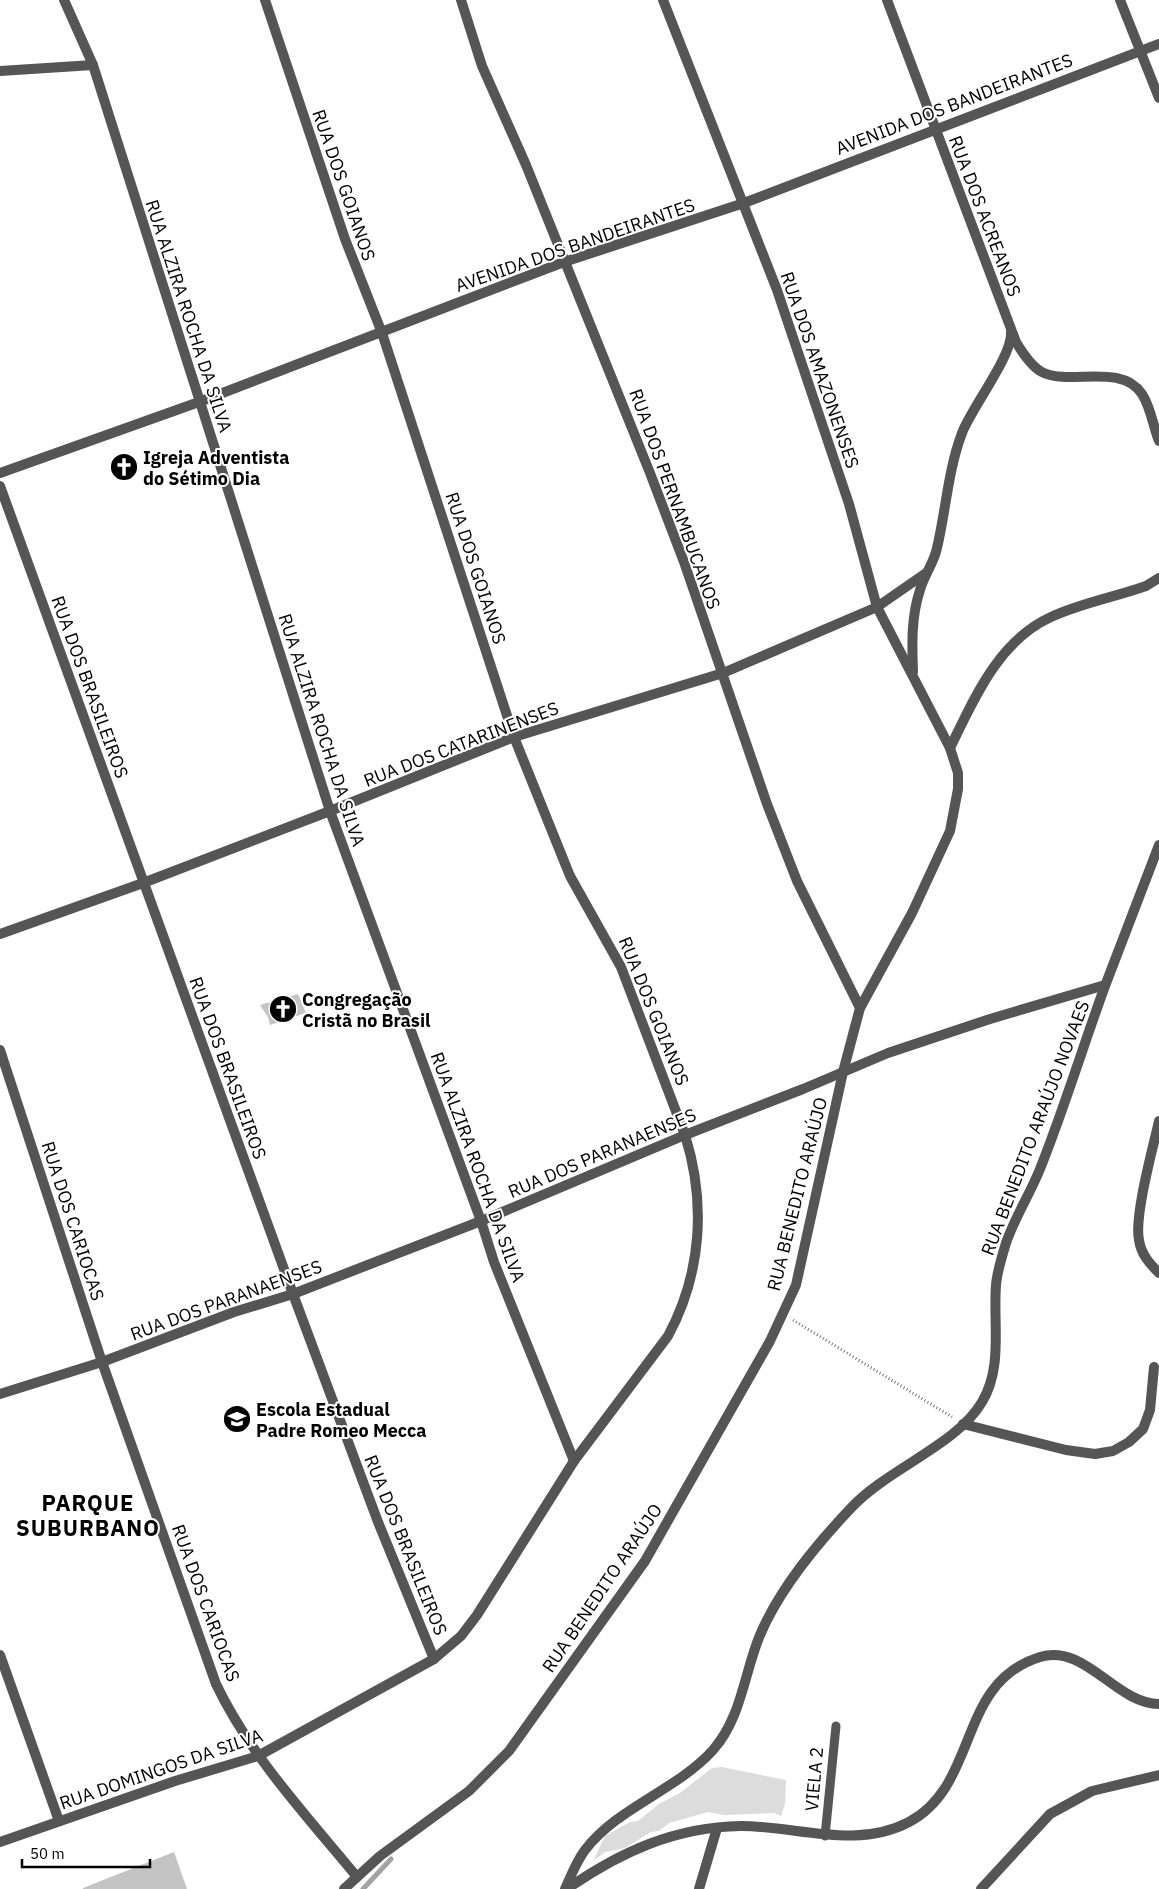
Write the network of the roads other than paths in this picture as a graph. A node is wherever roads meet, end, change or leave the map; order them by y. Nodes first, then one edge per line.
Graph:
1 (64, 0) edge
2 (265, 0) edge
3 (461, 0) edge
4 (663, 0) edge
5 (887, 0) edge
6 (1120, 0) edge
7 (1159, 44) edge
8 (1140, 50) junction
9 (93, 65) junction
10 (0, 71) edge
11 (1159, 98) edge
12 (935, 130) junction
13 (744, 203) junction
14 (564, 262) junction
15 (1011, 331) junction
16 (382, 333) junction
17 (200, 402) junction
18 (1159, 441) edge
19 (0, 473) edge
20 (0, 486) edge
21 (926, 573) junction
22 (1159, 578) edge
23 (877, 608) junction
24 (722, 673) junction
25 (913, 677) junction
26 (514, 737) junction
27 (950, 748) junction
28 (330, 812) junction
29 (1159, 845) edge
30 (143, 883) junction
31 (0, 934) edge
32 (1105, 985) junction
33 (860, 1008) junction
34 (0, 1050) edge
35 (843, 1072) junction
36 (1159, 1121) edge
37 (684, 1134) junction
38 (481, 1221) junction
39 (1159, 1273) edge
40 (293, 1294) junction
41 (102, 1362) junction
42 (1154, 1368) dead end
43 (0, 1394) edge
44 (963, 1424) junction
45 (574, 1461) junction
46 (0, 1655) edge
47 (434, 1659) junction
48 (1159, 1704) edge
49 (836, 1726) dead end
50 (258, 1756) junction
51 (1159, 1775) edge
52 (59, 1821) junction
53 (717, 1828) junction
54 (825, 1836) junction
55 (0, 1842) edge
56 (357, 1877) junction
57 (344, 1889) edge
58 (566, 1889) edge
59 (699, 1889) edge
60 (981, 1889) edge

1 - 9 street, RUA ALZIRA ROCHA DA SILVA
2 - 16 street, RUA DOS GOIANOS
3 - 14 street, RUA DOS PERNAMBUCANOS
4 - 13 street, RUA DOS AMAZONENSES
5 - 12 street, RUA DOS ACREANOS
6 - 8 street
7 - 8 street, AVENIDA DOS BANDEIRANTES
8 - 11 street
8 - 12 street, AVENIDA DOS BANDEIRANTES
9 - 10 street
9 - 17 street, RUA ALZIRA ROCHA DA SILVA
12 - 13 street, AVENIDA DOS BANDEIRANTES
12 - 15 street, RUA DOS ACREANOS
13 - 14 street, AVENIDA DOS BANDEIRANTES
13 - 23 street, RUA DOS AMAZONENSES
14 - 16 street, AVENIDA DOS BANDEIRANTES
14 - 24 street, RUA DOS PERNAMBUCANOS
15 - 18 street, RUA DOS ACREANOS
15 - 21 street
16 - 17 street, AVENIDA DOS BANDEIRANTES
16 - 26 street, RUA DOS GOIANOS
17 - 19 street, AVENIDA DOS BANDEIRANTES
17 - 28 street, RUA ALZIRA ROCHA DA SILVA
20 - 30 street, RUA DOS BRASILEIROS
21 - 23 street, RUA DOS CATARINENSES
21 - 25 street
22 - 27 street
23 - 24 street, RUA DOS CATARINENSES
23 - 25 street, RUA DOS AMAZONENSES
24 - 26 street, RUA DOS CATARINENSES
24 - 33 street, RUA DOS PERNAMBUCANOS
25 - 27 street, RUA DOS AMAZONENSES
26 - 28 street, RUA DOS CATARINENSES
26 - 37 street, RUA DOS GOIANOS
27 - 33 street, RUA BENEDITO ARAÚJO
28 - 30 street, RUA DOS CATARINENSES
28 - 38 street, RUA ALZIRA ROCHA DA SILVA
29 - 32 street, RUA BENEDITO ARAÚJO NOVAES
30 - 31 street, RUA DOS CATARINENSES
30 - 40 street, RUA DOS BRASILEIROS
32 - 35 street, RUA DOS PARANAENSES
32 - 44 street, RUA BENEDITO ARAÚJO NOVAES
33 - 35 street, RUA BENEDITO ARAÚJO
34 - 41 street, RUA DOS CARIOCAS
35 - 37 street, RUA DOS PARANAENSES
35 - 56 street, RUA BENEDITO ARAÚJO
36 - 39 street
37 - 38 street, RUA DOS PARANAENSES
37 - 45 street, RUA DOS GOIANOS
38 - 40 street, RUA DOS PARANAENSES
38 - 45 street, RUA ALZIRA ROCHA DA SILVA
40 - 41 street, RUA DOS PARANAENSES
40 - 47 street, RUA DOS BRASILEIROS
41 - 43 street, RUA DOS PARANAENSES
41 - 50 street, RUA DOS CARIOCAS
42 - 44 street
44 - 58 street, RUA BENEDITO ARAÚJO NOVAES
45 - 47 street, RUA DOMINGOS DA SILVA
46 - 52 street
47 - 50 street, RUA DOMINGOS DA SILVA
48 - 54 street
49 - 54 lane, VIELA 2
50 - 52 street, RUA DOMINGOS DA SILVA
50 - 56 street, RUA DOS CARIOCAS
51 - 60 street
52 - 55 street, RUA DOMINGOS DA SILVA
53 - 54 street
53 - 58 street
53 - 59 street
56 - 57 street, RUA BENEDITO ARAÚJO

